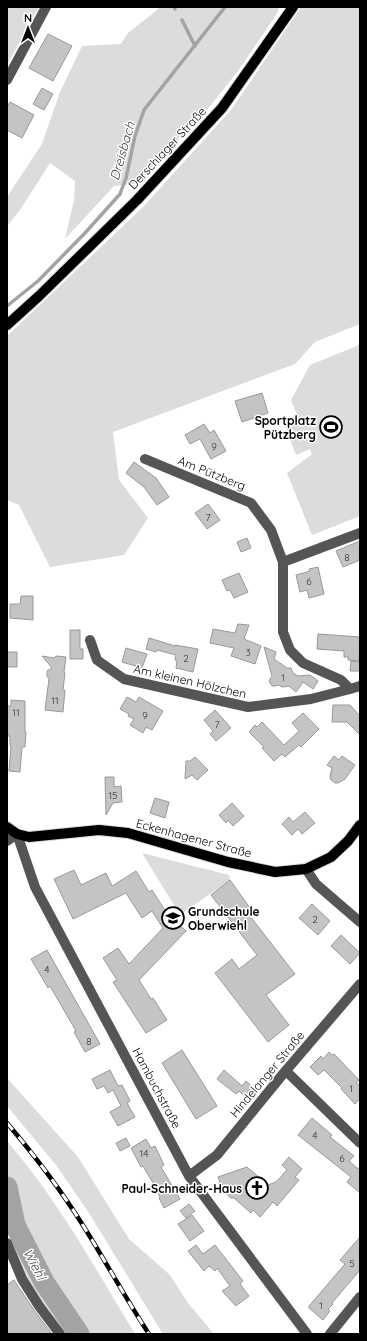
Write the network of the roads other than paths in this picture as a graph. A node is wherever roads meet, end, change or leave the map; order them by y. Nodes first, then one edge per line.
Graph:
1 (46, 7) edge
2 (293, 7) edge
3 (7, 80) edge
4 (7, 325) edge
5 (145, 459) dead end
6 (360, 533) edge
7 (283, 562) junction
8 (90, 640) dead end
9 (355, 688) edge
10 (360, 825) edge
11 (7, 828) edge
12 (17, 834) junction
13 (7, 841) edge
14 (306, 869) junction
15 (360, 922) edge
16 (360, 984) edge
17 (286, 1071) junction
18 (360, 1143) edge
19 (189, 1176) junction
20 (7, 1243) edge
21 (360, 1297) edge
22 (60, 1334) edge
23 (308, 1334) edge
24 (330, 1334) edge

1 - 3 street
2 - 4 main road, Derschlager Straße
5 - 7 street, Am Pützberg
6 - 7 street
7 - 9 street, Am Pützberg
8 - 9 street, Am kleinen Hölzchen
10 - 14 main road, Eckenhagener Straße
11 - 12 main road, Eckenhagener Straße
12 - 13 street
12 - 14 main road, Eckenhagener Straße
12 - 19 street, Hambuchstraße
14 - 15 street
16 - 17 street, Hindelanger Straße
17 - 18 street
17 - 19 street, Hindelanger Straße
19 - 23 street, Hambuchstraße
20 - 22 street
21 - 24 street

